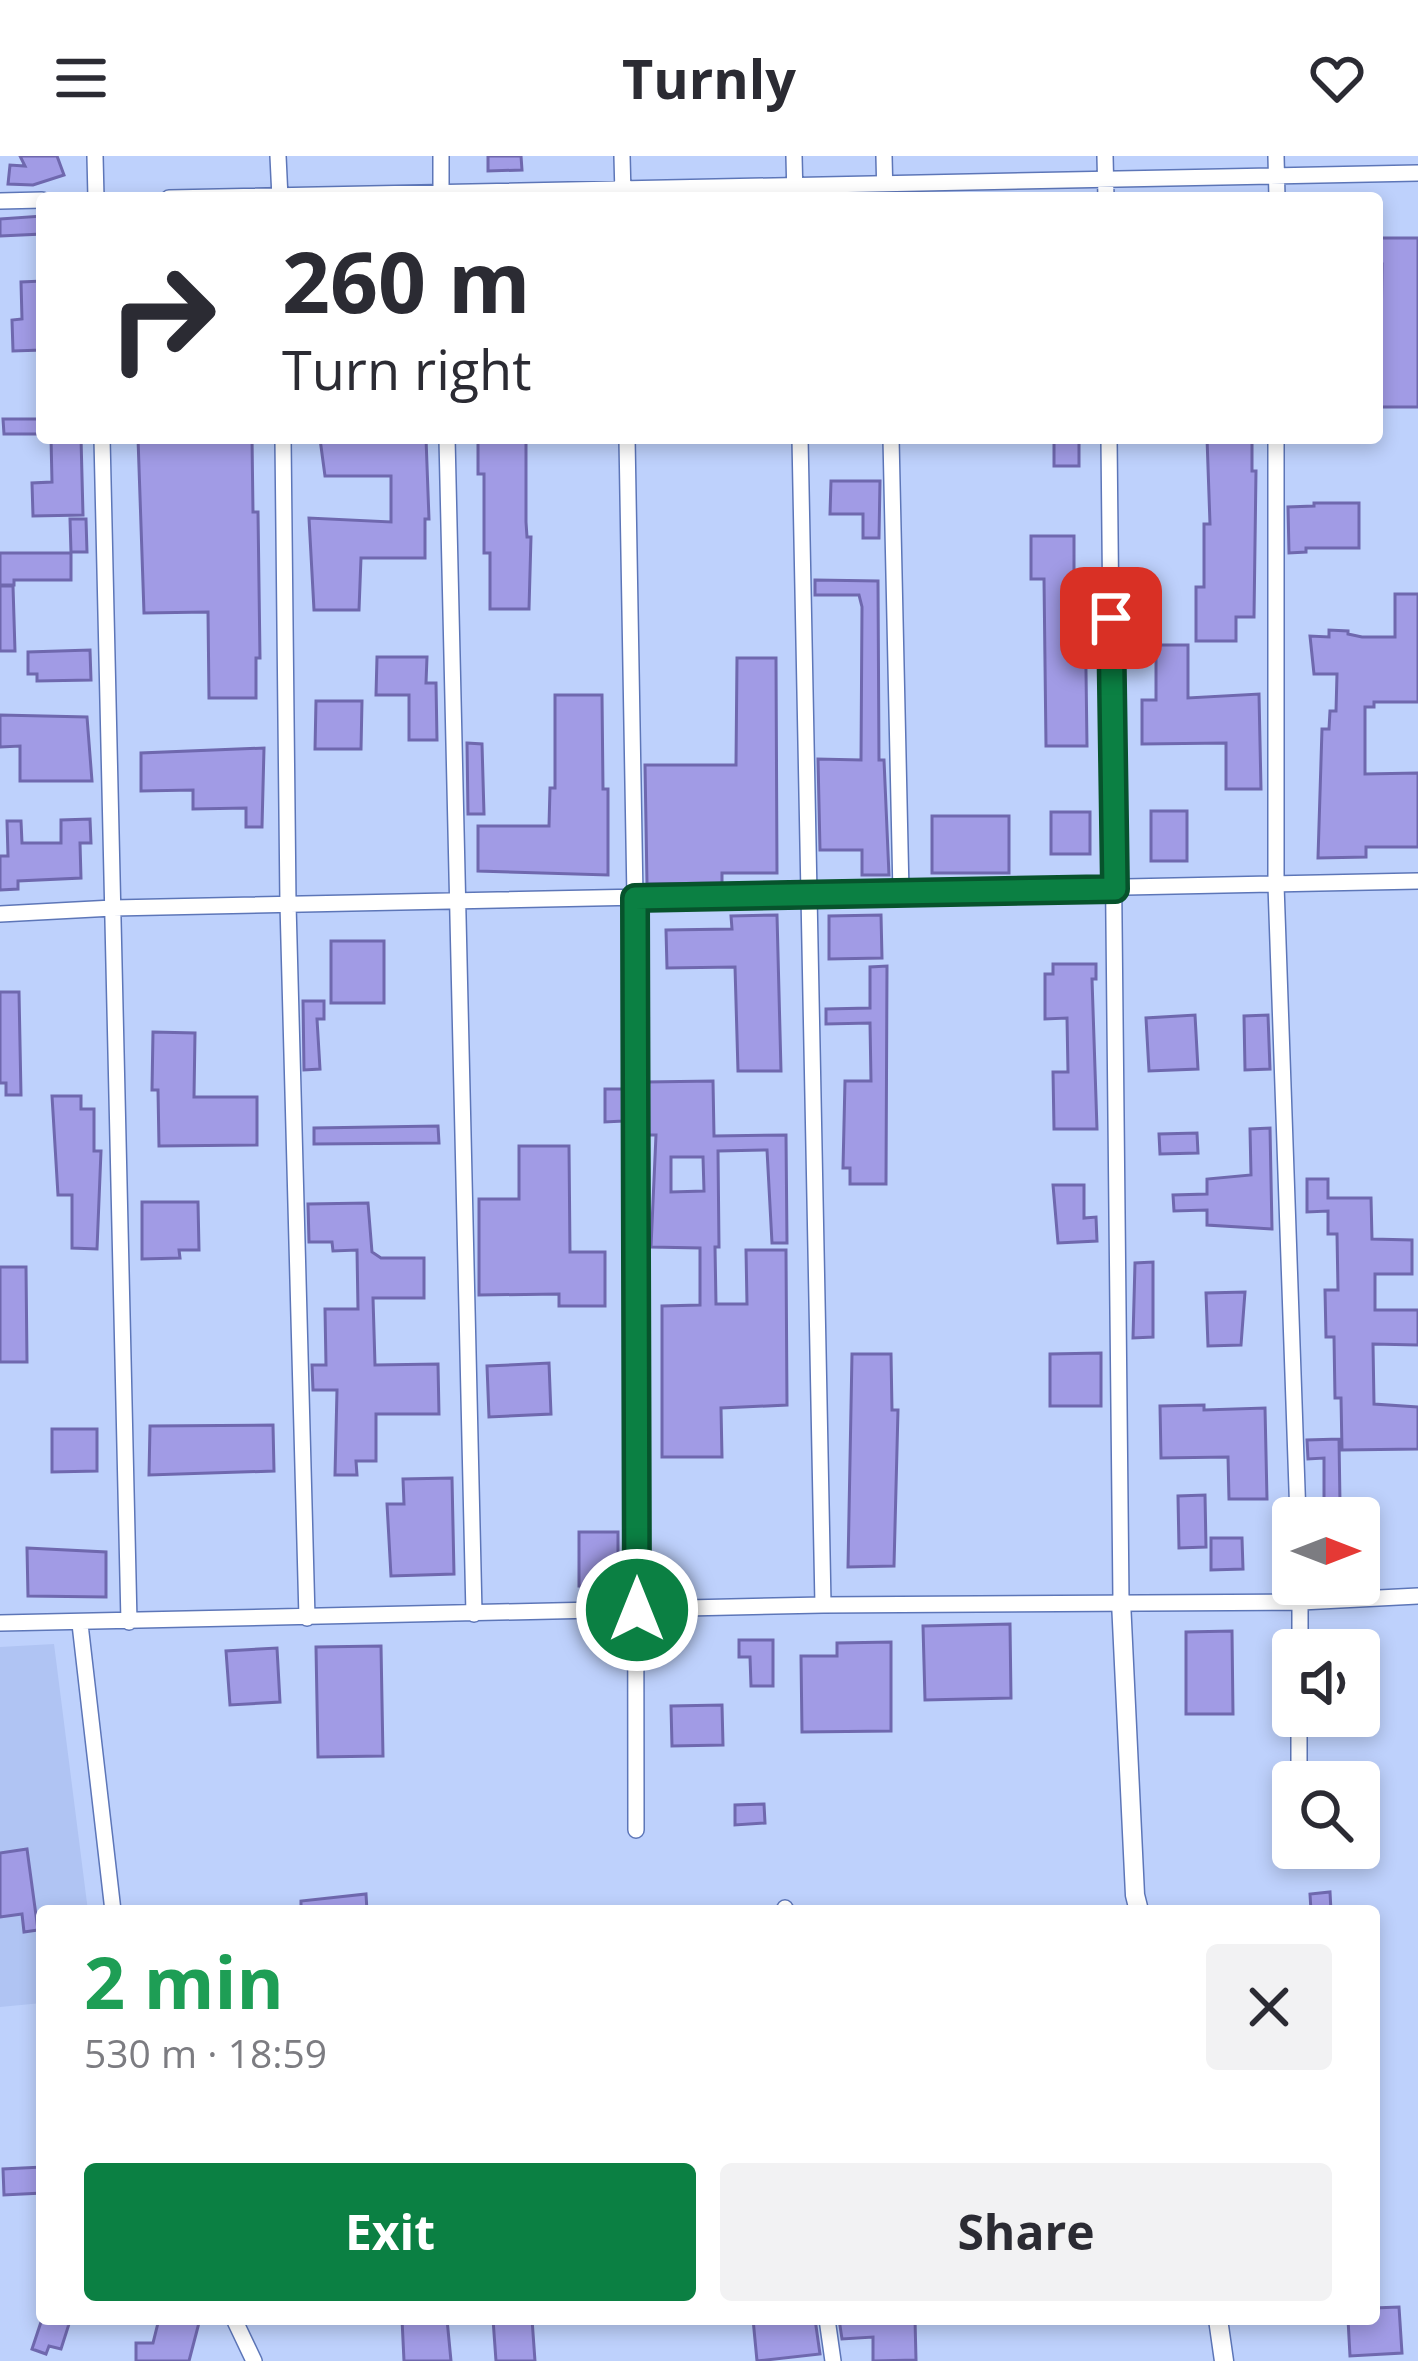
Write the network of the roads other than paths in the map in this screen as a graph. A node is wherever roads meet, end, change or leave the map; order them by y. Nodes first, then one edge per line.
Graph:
1 (95, 156) edge
2 (278, 156) edge
3 (440, 156) edge
4 (622, 156) edge
5 (794, 156) edge
6 (884, 156) edge
7 (1105, 156) edge
8 (1276, 156) edge
9 (1418, 173) edge
10 (1276, 177) junction
11 (1106, 190) edge
12 (96, 192) edge
13 (280, 192) edge
14 (441, 192) edge
15 (623, 192) edge
16 (795, 192) edge
17 (885, 192) edge
18 (1276, 192) edge
19 (0, 200) edge
20 (36, 200) edge
21 (102, 444) edge
22 (283, 444) edge
23 (447, 444) edge
24 (627, 444) edge
25 (800, 444) edge
26 (891, 444) edge
27 (1109, 444) edge
28 (1276, 444) edge
29 (1418, 881) edge
30 (1276, 885) junction
31 (1115, 889) junction
32 (901, 893) junction
33 (809, 895) junction
34 (635, 898) junction
35 (457, 901) junction
36 (288, 904) junction
37 (113, 908) junction
38 (0, 914) edge
39 (1297, 1497) edge
40 (1418, 1596) edge
41 (1380, 1598) edge
42 (1120, 1601) junction
43 (1272, 1602) edge
44 (824, 1605) junction
45 (637, 1610) junction
46 (474, 1614) junction
47 (307, 1618) junction
48 (129, 1622) junction
49 (0, 1623) edge
50 (80, 1624) junction
51 (636, 1830) dead end
52 (112, 1905) edge
53 (1138, 1905) edge
54 (237, 2325) edge
55 (828, 2325) edge
56 (1219, 2325) edge
57 (254, 2361) edge
58 (833, 2361) edge
59 (1224, 2361) edge

1 - 12 street
2 - 13 street
3 - 14 street
4 - 15 street
5 - 16 street
6 - 17 street
7 - 11 street
8 - 10 street
9 - 10 street
10 - 11 street
10 - 18 street
11 - 17 street
19 - 20 street
21 - 37 street
22 - 36 street
23 - 35 street
24 - 34 street
25 - 33 street
26 - 32 street
27 - 31 street
28 - 30 street
29 - 30 street
30 - 31 street
30 - 39 street
31 - 32 street
31 - 42 street
32 - 33 street
33 - 34 street
33 - 44 street
34 - 35 street
34 - 45 street
35 - 36 street
35 - 46 street
36 - 37 street
36 - 47 street
37 - 38 street
37 - 48 street
40 - 41 street
42 - 43 street
42 - 44 street
42 - 53 street
44 - 45 street
45 - 46 street
45 - 51 street
46 - 47 street
47 - 48 street
48 - 50 street
49 - 50 street
50 - 52 street
54 - 57 street
55 - 58 street
56 - 59 street

